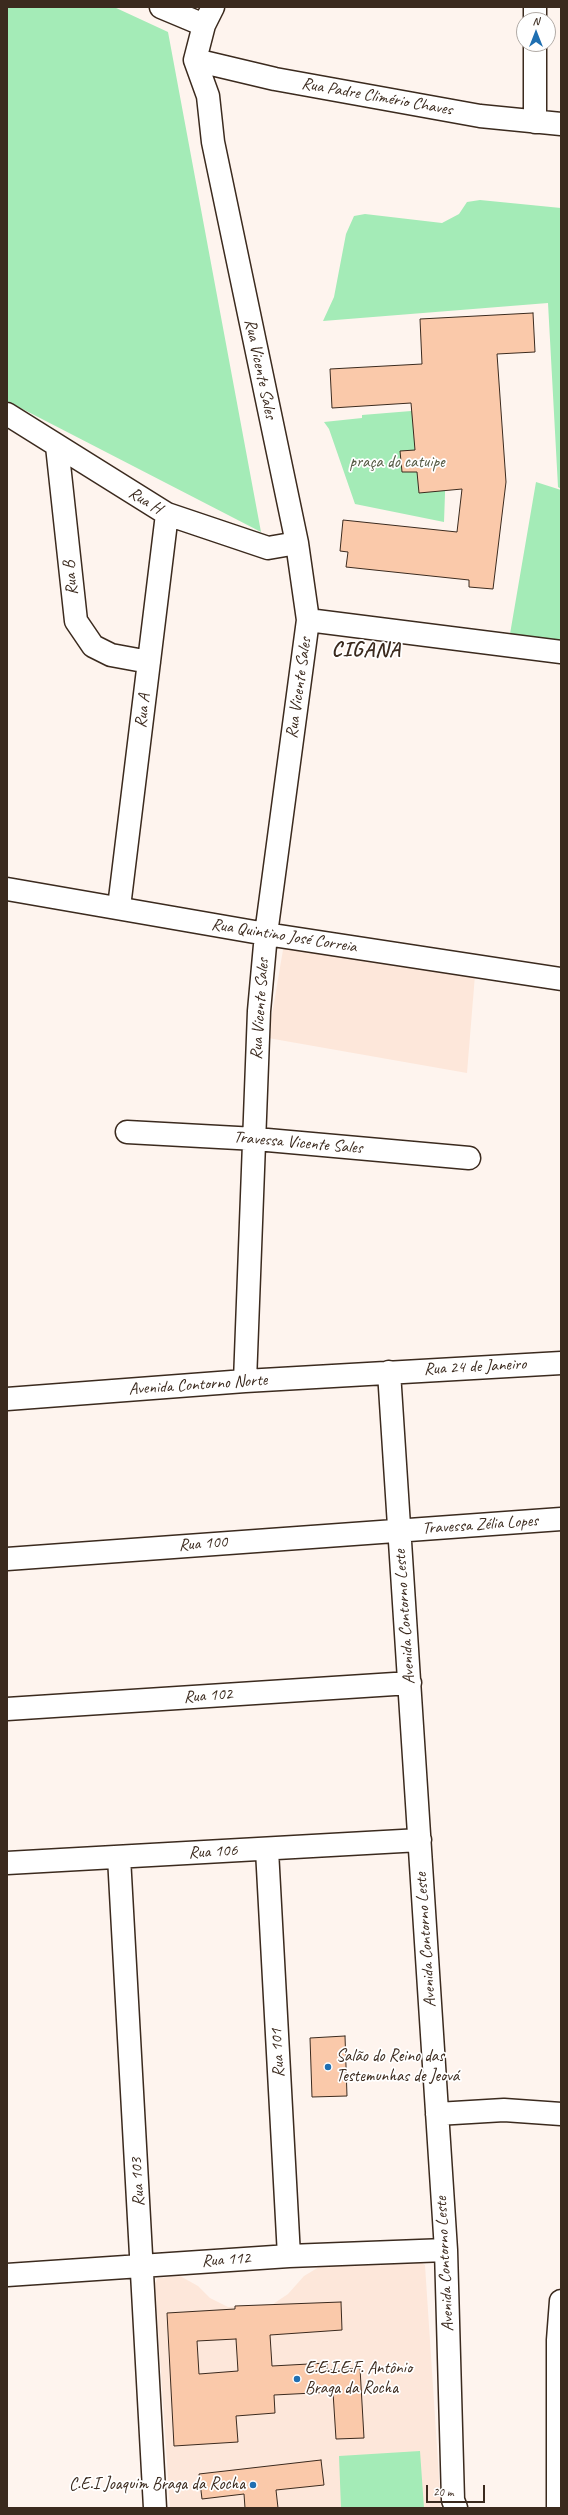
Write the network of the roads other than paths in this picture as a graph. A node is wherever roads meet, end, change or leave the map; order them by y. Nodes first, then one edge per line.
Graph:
1 (161, 7) edge
2 (209, 16) edge
3 (535, 52) edge
4 (195, 60) junction
5 (535, 122) junction
6 (561, 124) edge
7 (7, 414) edge
8 (57, 446) junction
9 (167, 514) junction
10 (297, 543) junction
11 (308, 620) junction
12 (561, 652) edge
13 (148, 662) junction
14 (7, 889) edge
15 (120, 907) junction
16 (266, 934) junction
17 (561, 979) edge
18 (127, 1132) dead end
19 (256, 1139) junction
20 (469, 1158) dead end
21 (561, 1363) edge
22 (389, 1372) junction
23 (245, 1381) junction
24 (7, 1399) edge
25 (561, 1519) edge
26 (399, 1530) junction
27 (7, 1559) edge
28 (410, 1683) junction
29 (7, 1709) edge
30 (420, 1840) junction
31 (267, 1850) junction
32 (119, 1857) junction
33 (7, 1863) edge
34 (437, 2114) junction
35 (561, 2114) edge
36 (446, 2250) junction
37 (289, 2256) junction
38 (143, 2265) junction
39 (7, 2275) edge
40 (561, 2301) edge
41 (156, 2508) edge
42 (456, 2508) edge
43 (558, 2508) edge

1 - 2 street
2 - 4 street
3 - 5 street
4 - 5 street, Rua Padre Climério Chaves
4 - 10 street, Rua Vicente Sales
5 - 6 street, Rua Padre Climério Chaves
7 - 8 street, Rua H
8 - 9 street, Rua H
8 - 13 street, Rua B
9 - 10 street, Rua H
9 - 13 street, Rua A
10 - 11 street, Rua Vicente Sales
11 - 12 street
11 - 16 street, Rua Vicente Sales
13 - 15 street, Rua A
14 - 15 street, Rua Quintino José Correia
15 - 16 street, Rua Quintino José Correia
16 - 17 street, Rua Quintino José Correia
16 - 19 street, Rua Vicente Sales
18 - 19 street, Travessa Vicente Sales
19 - 20 street, Travessa Vicente Sales
19 - 23 street, Rua Vicente Sales
21 - 22 street, Rua 24 de Janeiro
22 - 23 street, Avenida Contorno Norte
22 - 26 street, Avenida Contorno Leste
23 - 24 street, Avenida Contorno Norte
25 - 26 street, Travessa Zélia Lopes
26 - 27 street, Rua 100
26 - 28 street, Avenida Contorno Leste
28 - 29 street, Rua 102
28 - 30 street, Avenida Contorno Leste
30 - 31 street, Rua 106
30 - 34 street, Avenida Contorno Leste
31 - 32 street, Rua 106
31 - 37 street, Rua 101
32 - 33 street, Rua 106
32 - 38 street, Rua 103
34 - 35 street
34 - 36 street, Avenida Contorno Leste
36 - 37 street, Rua 112
36 - 42 street, Avenida Contorno Leste
37 - 38 street, Rua 112
38 - 39 street, Rua 112
38 - 41 street, Rua 103
40 - 43 street

